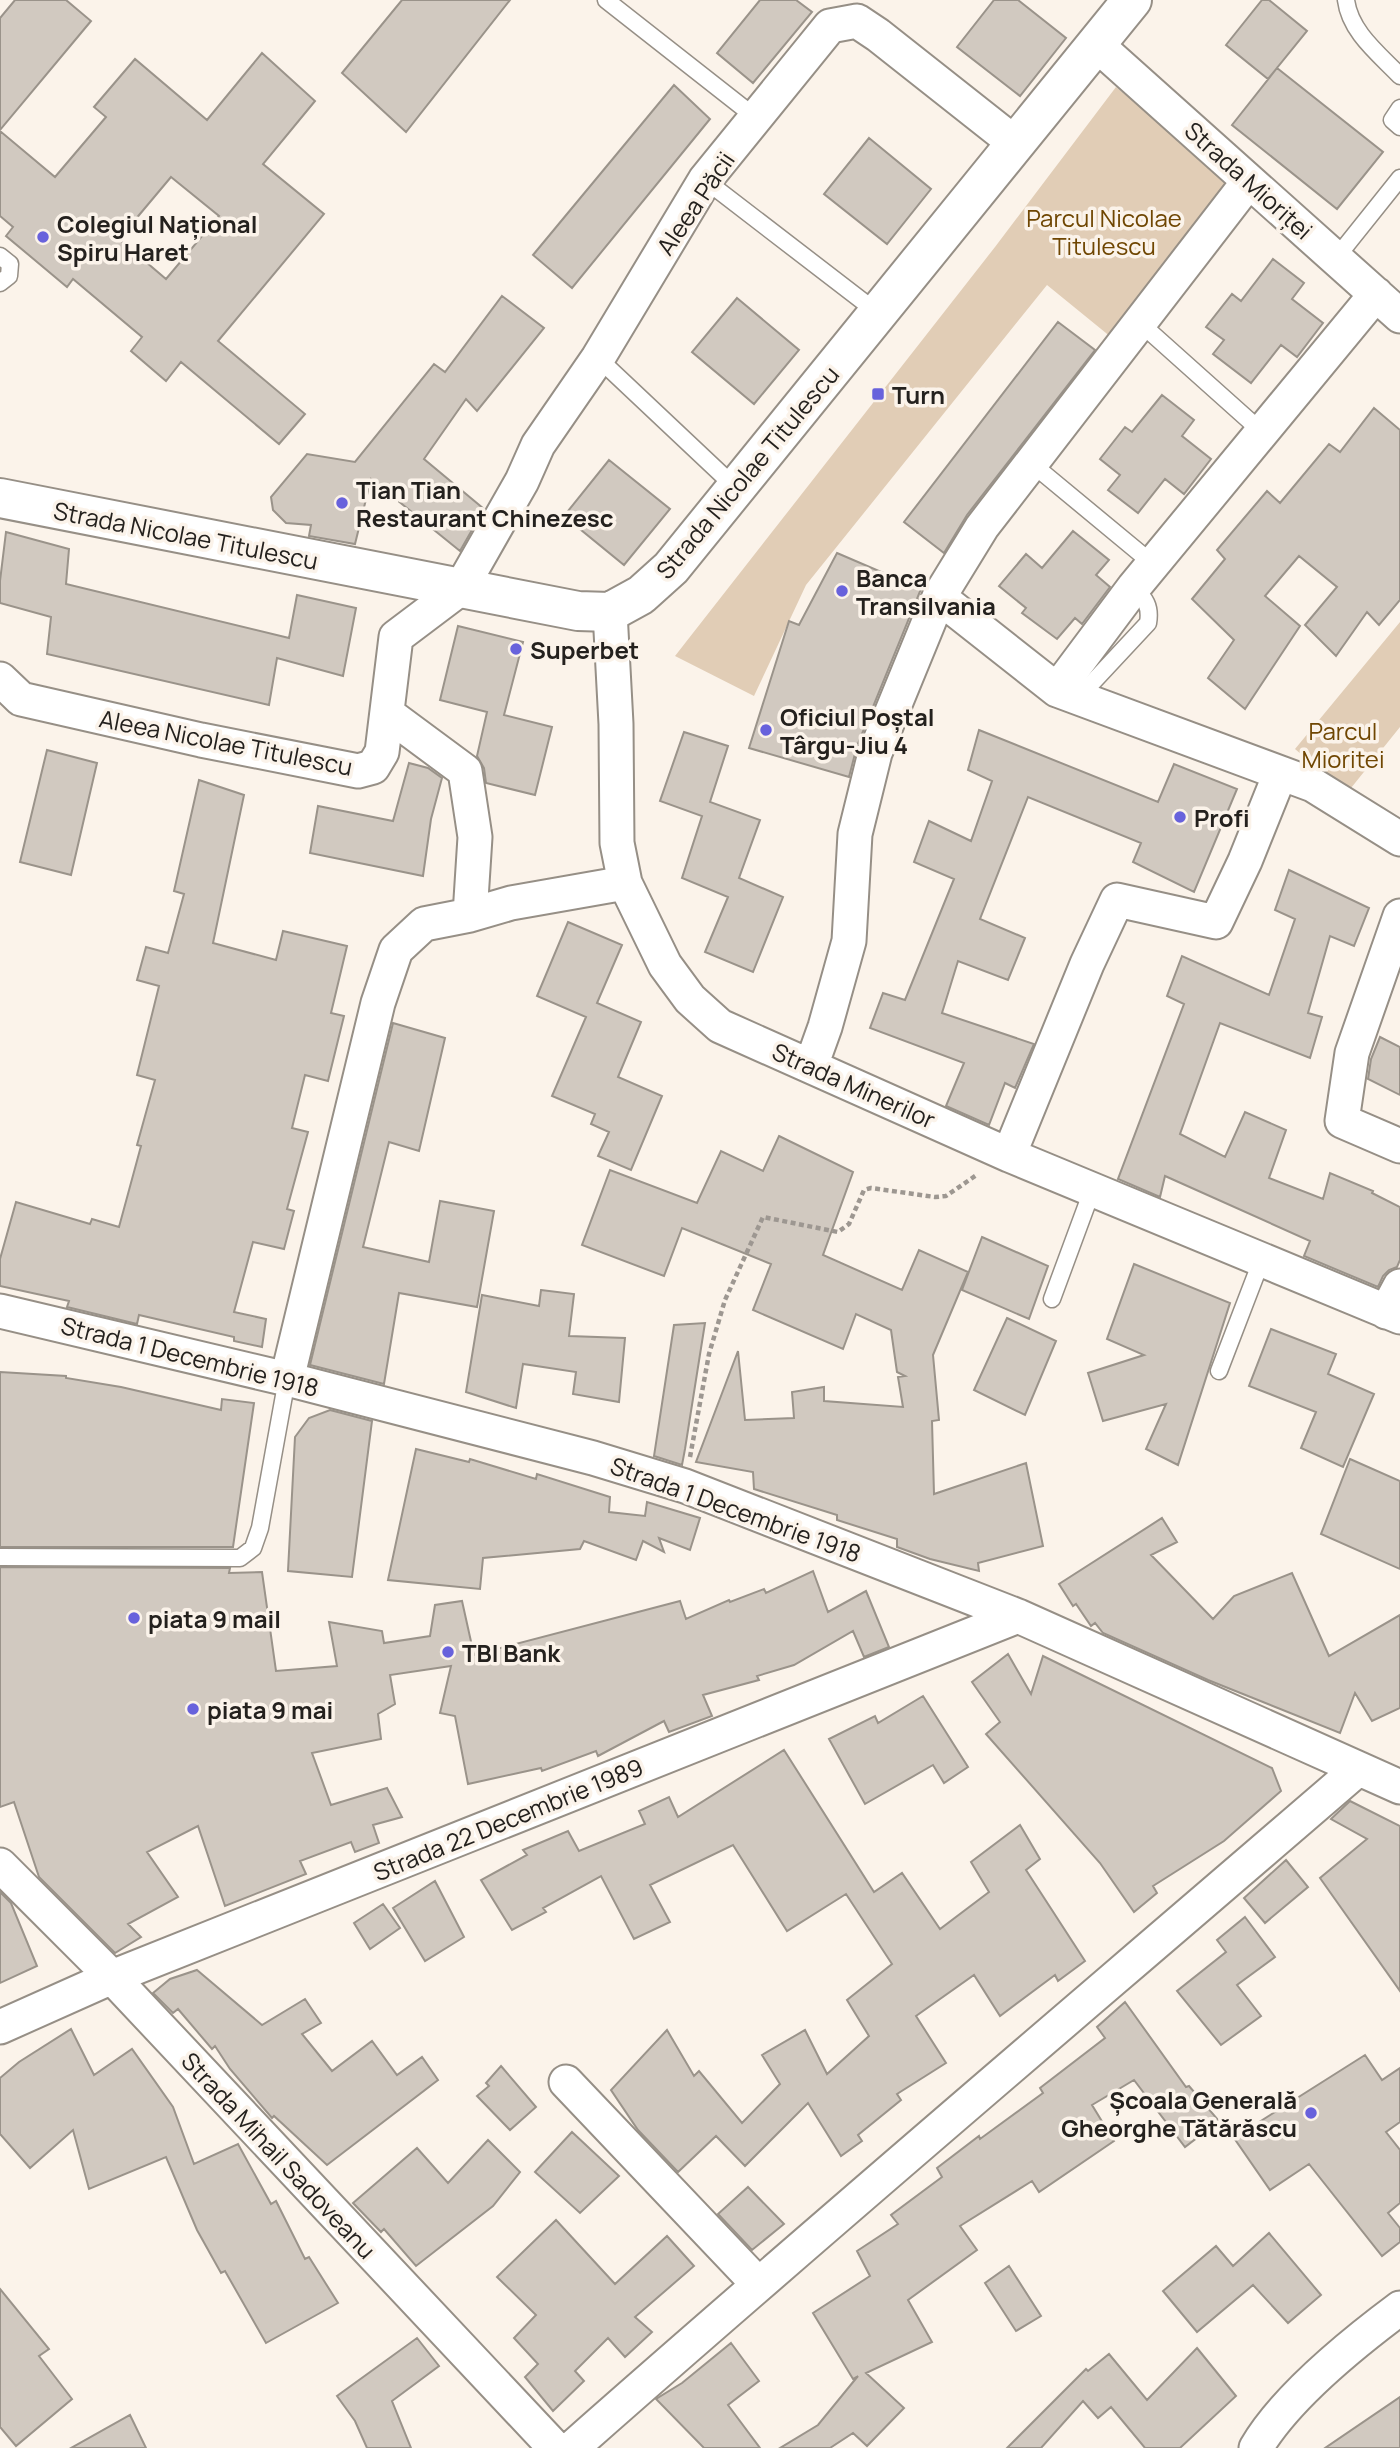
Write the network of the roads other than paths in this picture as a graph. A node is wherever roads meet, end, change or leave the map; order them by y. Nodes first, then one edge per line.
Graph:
1 (606, 0) edge
2 (1132, 0) edge
3 (1346, 0) edge
4 (1097, 45) junction
5 (1400, 76) edge
6 (1400, 108) edge
7 (755, 117) junction
8 (1400, 127) edge
9 (1016, 144) junction
10 (1400, 178) edge
11 (705, 180) junction
12 (1250, 181) junction
13 (0, 256) edge
14 (1336, 258) junction
15 (0, 283) edge
16 (1388, 305) edge
17 (879, 313) junction
18 (1139, 322) junction
19 (598, 358) junction
20 (1262, 432) junction
21 (1031, 463) junction
22 (736, 488) junction
23 (0, 498) edge
24 (1143, 575) junction
25 (461, 588) junction
26 (939, 597) junction
27 (610, 612) junction
28 (0, 679) edge
29 (1068, 694) junction
30 (388, 714) junction
31 (1280, 774) junction
32 (1400, 839) edge
33 (625, 883) junction
34 (470, 915) junction
35 (1400, 916) edge
36 (811, 1066) junction
37 (1400, 1146) edge
38 (1009, 1154) junction
39 (1093, 1188) junction
40 (1262, 1259) junction
41 (1052, 1299) dead end
42 (1395, 1305) edge
43 (0, 1311) edge
44 (1219, 1371) dead end
45 (287, 1379) junction
46 (0, 1557) edge
47 (1018, 1616) junction
48 (1358, 1769) junction
49 (1400, 1787) edge
50 (0, 1865) edge
51 (111, 1977) junction
52 (0, 2027) edge
53 (566, 2082) dead end
54 (758, 2284) junction
55 (1400, 2308) edge
56 (555, 2448) edge
57 (572, 2448) edge
58 (1256, 2448) edge

1 - 7 lane
2 - 4 main road, Strada Nicolae Titulescu
3 - 5 lane
4 - 9 main road, Strada Nicolae Titulescu
4 - 12 street, Strada Mioriței
6 - 8 lane
7 - 9 street, Aleea Păcii
7 - 11 street, Aleea Păcii
9 - 17 main road, Strada Nicolae Titulescu
10 - 14 lane
11 - 17 lane
11 - 19 street, Aleea Păcii
12 - 14 street, Strada Mioriței
12 - 18 street
13 - 15 lane
14 - 16 street, Strada Mioriței
16 - 20 street
17 - 22 main road, Strada Nicolae Titulescu
18 - 20 lane
18 - 21 street
19 - 22 lane
19 - 25 street, Aleea Păcii
20 - 24 street
21 - 24 lane
21 - 26 street
22 - 27 main road, Strada Nicolae Titulescu
23 - 25 main road, Strada Nicolae Titulescu
24 - 29 street
25 - 27 main road, Strada Nicolae Titulescu
25 - 30 street, Aleea Nicolae Titulescu
26 - 29 street
26 - 36 street
27 - 33 street, Strada Minerilor
28 - 30 street, Aleea Nicolae Titulescu
29 - 31 street
30 - 34 street
31 - 32 street
31 - 38 street
33 - 34 street
33 - 36 street, Strada Minerilor
34 - 45 street
35 - 37 street
36 - 38 street, Strada Minerilor
38 - 39 street, Strada Minerilor
39 - 40 street, Strada Minerilor
39 - 41 lane
40 - 42 street, Strada Minerilor
40 - 44 lane
43 - 45 street, Strada 1 Decembrie 1918
45 - 46 lane
45 - 47 street, Strada 1 Decembrie 1918
47 - 48 street, Strada 1 Decembrie 1918
47 - 51 street, Strada 22 Decembrie 1989
48 - 49 street, Strada 1 Decembrie 1918
48 - 54 street
50 - 51 street, Strada Mihail Sadoveanu
51 - 52 street, Strada 22 Decembrie 1989
51 - 56 street, Strada Mihail Sadoveanu
53 - 54 street
54 - 57 street
55 - 58 street

